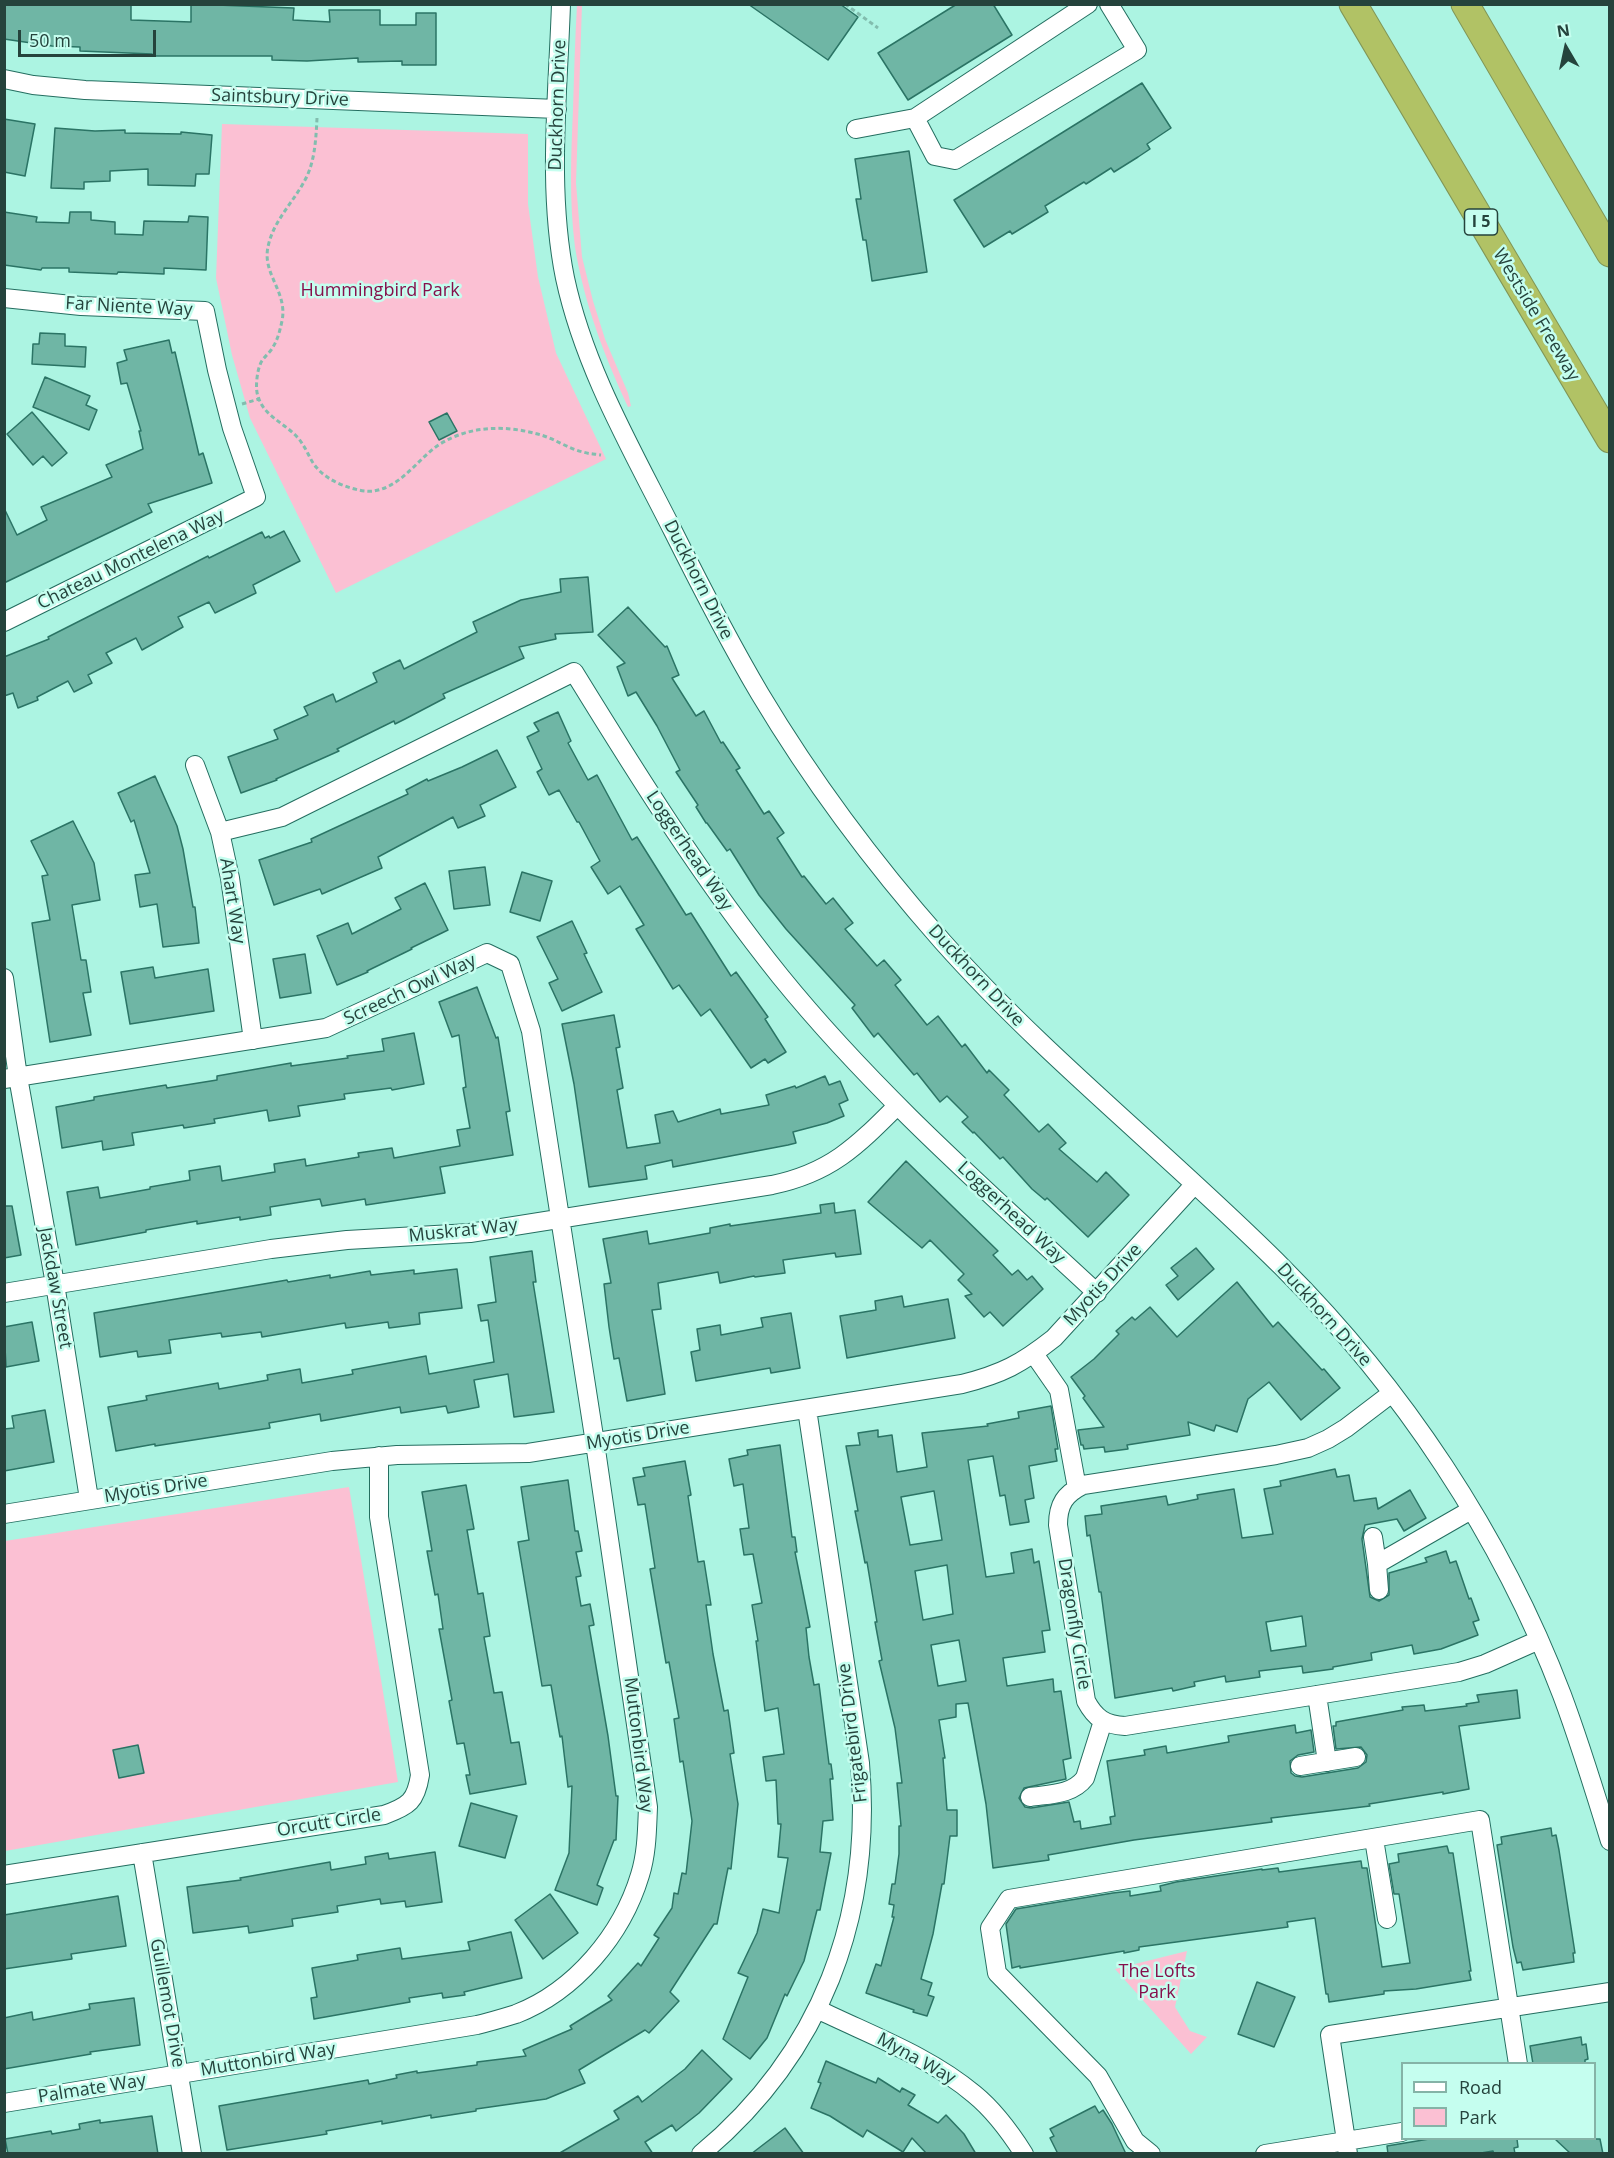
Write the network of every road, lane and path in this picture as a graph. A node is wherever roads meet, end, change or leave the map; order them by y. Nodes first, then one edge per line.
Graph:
1 (561, 4) edge
2 (845, 4) edge
3 (1088, 4) edge
4 (1109, 4) edge
5 (1353, 4) edge
6 (1465, 4) edge
7 (878, 28) dead end
8 (4, 79) edge
9 (557, 109) junction
10 (317, 118) dead end
11 (915, 118) junction
12 (856, 129) dead end
13 (1610, 253) edge
14 (5, 300) edge
15 (259, 399) junction
16 (238, 406) dead end
17 (1610, 440) edge
18 (601, 455) dead end
19 (256, 497) joint
20 (4, 622) edge
21 (195, 765) dead end
22 (220, 832) junction
23 (4, 978) edge
24 (253, 1040) junction
25 (11, 1078) edge
26 (897, 1106) junction
27 (1194, 1185) junction
28 (560, 1219) junction
29 (55, 1284) junction
30 (4, 1293) edge
31 (1096, 1293) junction
32 (1034, 1354) junction
33 (1392, 1393) junction
34 (807, 1409) junction
35 (596, 1443) junction
36 (379, 1456) junction
37 (1077, 1488) junction
38 (89, 1499) junction
39 (1471, 1510) junction
40 (4, 1514) edge
41 (1373, 1537) dead end
42 (1377, 1564) junction
43 (1379, 1590) dead end
44 (1539, 1640) junction
45 (1317, 1695) junction
46 (1103, 1721) junction
47 (1356, 1757) dead end
48 (1327, 1762) junction
49 (1300, 1766) dead end
50 (1030, 1797) dead end
51 (1374, 1839) junction
52 (1610, 1841) edge
53 (142, 1853) junction
54 (4, 1875) edge
55 (1387, 1919) dead end
56 (1610, 1992) edge
57 (1509, 2007) junction
58 (817, 2009) junction
59 (1518, 2062) edge
60 (179, 2074) junction
61 (4, 2103) edge
62 (1401, 2132) edge
63 (1347, 2147) edge
64 (192, 2154) edge
65 (701, 2154) edge
66 (1024, 2154) edge
67 (1151, 2154) edge
68 (1265, 2154) edge

1 - 9 street, Duckhorn Drive
2 - 7 path
3 - 11 street
4 - 11 street
5 - 17 highway, Westside Freeway / I 5
6 - 13 highway
8 - 9 street, Saintsbury Drive
9 - 27 street, Duckhorn Drive
10 - 15 path
11 - 12 street
14 - 19 street, Far Niente Way
15 - 16 path
15 - 18 path
19 - 20 street, Chateau Montelena Way
21 - 22 street, Ahart Way
22 - 24 street, Ahart Way
22 - 26 street, Loggerhead Way
23 - 25 street, Jackdaw Street
24 - 25 street, Screech Owl Way
24 - 28 street, Screech Owl Way
25 - 29 street, Jackdaw Street
26 - 28 street, Muskrat Way
26 - 31 street, Loggerhead Way
27 - 31 street, Myotis Drive
27 - 33 street, Duckhorn Drive
28 - 29 street, Muskrat Way
28 - 35 street, Screech Owl Way
29 - 30 street, Muskrat Way
29 - 38 street, Jackdaw Street
31 - 32 street, Myotis Drive
32 - 34 street, Myotis Drive
32 - 37 street
33 - 37 street
33 - 39 street, Duckhorn Drive
34 - 35 street, Myotis Drive
34 - 58 street, Frigatebird Drive
35 - 36 street, Myotis Drive
35 - 60 street, Muttonbird Way
36 - 38 street, Myotis Drive
36 - 53 street, Orcutt Circle
37 - 46 street, Dragonfly Circle
38 - 40 street, Myotis Drive
39 - 42 street
39 - 44 street, Duckhorn Drive
41 - 42 street
42 - 43 street
44 - 45 street
44 - 52 street, Duckhorn Drive
45 - 46 street
45 - 48 street
46 - 50 street
47 - 48 street
48 - 49 street
51 - 55 street
51 - 57 street
51 - 67 street
53 - 54 street, Orcutt Circle
53 - 60 street, Guillemot Drive
56 - 57 street
57 - 59 street
57 - 63 street
58 - 65 street, Frigatebird Drive
58 - 66 street, Myna Way
60 - 61 street, Palmate Way
60 - 64 street, Guillemot Drive
62 - 63 street
63 - 68 street

